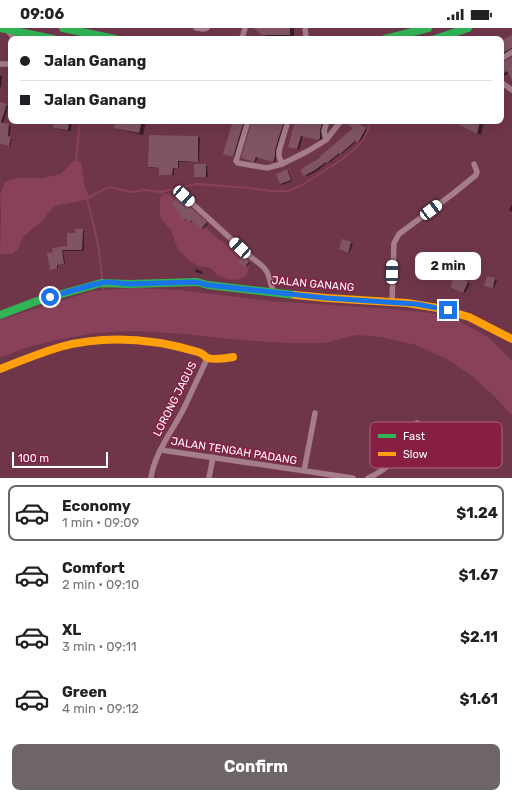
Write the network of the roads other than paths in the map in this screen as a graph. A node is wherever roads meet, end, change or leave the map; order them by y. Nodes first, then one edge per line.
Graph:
1 (63, 28) edge
2 (196, 28) edge
3 (428, 28) edge
4 (468, 28) edge
5 (3, 29) edge
6 (205, 29) edge
7 (33, 35) joint
8 (11, 36) edge
9 (38, 36) edge
10 (102, 36) edge
11 (397, 36) edge
12 (444, 36) edge
13 (247, 124) edge
14 (287, 124) edge
15 (326, 124) edge
16 (339, 124) edge
17 (326, 140) junction
18 (282, 164) junction
19 (474, 164) dead end
20 (184, 196) dead end
21 (273, 292) junction
22 (392, 302) junction
23 (0, 314) edge
24 (512, 339) edge
25 (206, 357) junction
26 (233, 357) dead end
27 (0, 369) edge
28 (315, 413) dead end
29 (161, 450) junction
30 (213, 457) junction
31 (385, 468) edge
32 (304, 471) junction
33 (332, 477) edge
34 (372, 477) edge
35 (151, 478) edge
36 (209, 478) edge
37 (353, 478) edge

1 - 10 main road
2 - 6 street
3 - 11 main road
4 - 12 main road
5 - 7 main road
5 - 8 street
7 - 9 main road
13 - 18 street
14 - 18 street
15 - 17 street
16 - 17 street
17 - 18 street
19 - 22 street
20 - 21 street
21 - 22 main road, JALAN GANANG
21 - 23 main road, JALAN GANANG
22 - 24 main road, JALAN GANANG
25 - 26 main road
25 - 27 main road
25 - 29 street, LORONG JAGUS
28 - 32 street
29 - 30 street, JALAN TENGAH PADANG
29 - 35 street, JALAN TENGAH PADANG
30 - 32 street, JALAN TENGAH PADANG
30 - 36 street
31 - 34 street
32 - 33 street, JALAN TENGAH PADANG
33 - 37 street, JALAN TENGAH PADANG

